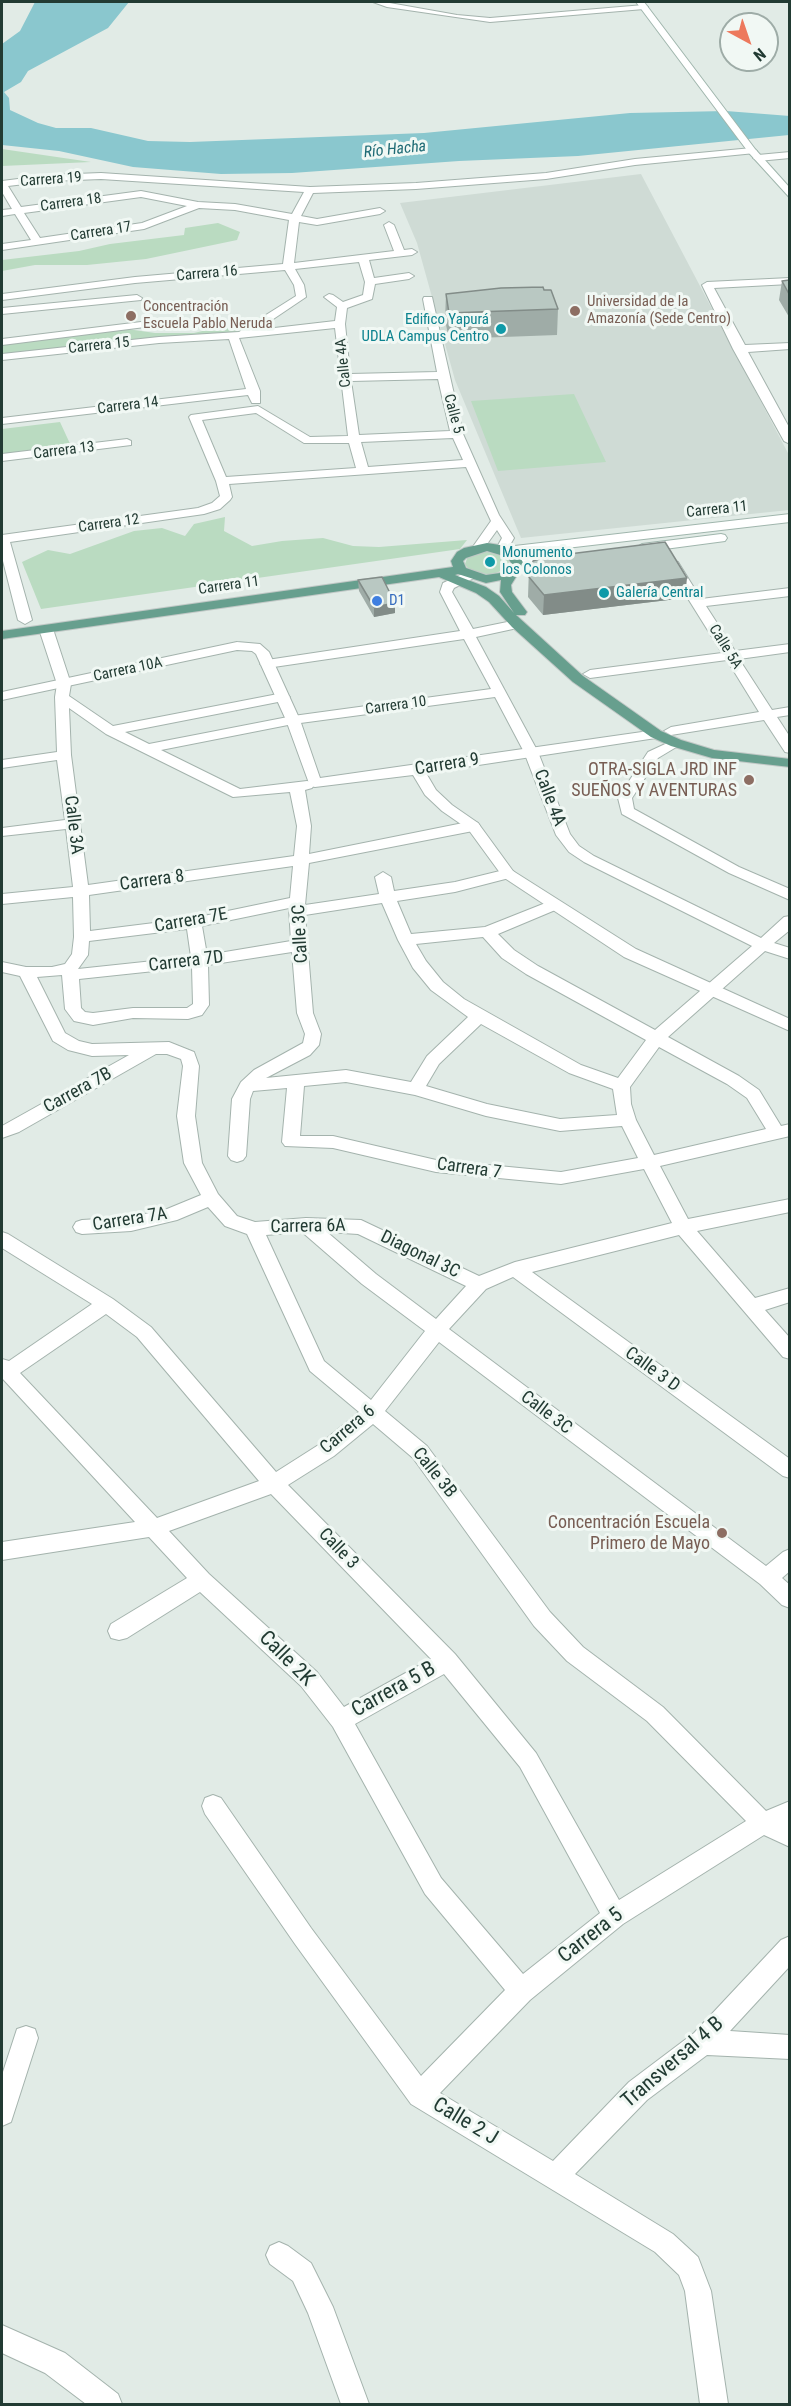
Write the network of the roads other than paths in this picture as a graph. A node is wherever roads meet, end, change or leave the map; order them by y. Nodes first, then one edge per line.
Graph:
1 (377, 2) edge
2 (642, 4) edge
3 (753, 151) junction
4 (789, 155) edge
5 (2, 173) edge
6 (132, 177) junction
7 (50, 178) junction
8 (2, 185) edge
9 (310, 190) junction
10 (141, 194) junction
11 (789, 195) edge
12 (198, 206) junction
13 (18, 211) junction
14 (380, 211) dead end
15 (2, 213) edge
16 (168, 218) junction
17 (294, 219) junction
18 (389, 225) dead end
19 (37, 242) junction
20 (2, 247) edge
21 (412, 252) dead end
22 (400, 254) junction
23 (363, 258) junction
24 (288, 267) junction
25 (409, 276) dead end
26 (135, 280) junction
27 (789, 281) edge
28 (370, 282) junction
29 (2, 297) edge
30 (329, 297) dead end
31 (428, 299) dead end
32 (342, 306) junction
33 (2, 311) edge
34 (139, 312) junction
35 (340, 324) junction
36 (237, 336) junction
37 (2, 342) edge
38 (789, 346) edge
39 (82, 347) junction
40 (739, 349) junction
41 (2, 357) edge
42 (443, 375) junction
43 (345, 378) junction
44 (254, 391) junction
45 (258, 409) junction
46 (784, 419) edge
47 (2, 421) edge
48 (457, 434) junction
49 (354, 439) junction
50 (789, 441) edge
51 (127, 443) dead end
52 (2, 458) edge
53 (469, 463) junction
54 (363, 471) junction
55 (222, 481) junction
56 (496, 522) junction
57 (789, 522) edge
58 (2, 539) edge
59 (661, 546) junction
60 (478, 548) junction
61 (504, 550) junction
62 (619, 551) edge
63 (577, 556) edge
64 (515, 568) junction
65 (461, 571) junction
66 (789, 592) edge
67 (698, 603) junction
68 (26, 620) junction
69 (2, 623) edge
70 (518, 624) junction
71 (46, 629) junction
72 (470, 634) junction
73 (2, 635) edge
74 (789, 648) edge
75 (732, 656) junction
76 (267, 664) junction
77 (590, 674) junction
78 (63, 690) junction
79 (498, 692) junction
80 (2, 696) edge
81 (283, 697) junction
82 (789, 711) edge
83 (767, 715) junction
84 (293, 720) junction
85 (111, 731) junction
86 (667, 736) junction
87 (147, 749) junction
88 (789, 749) edge
89 (531, 752) junction
90 (64, 755) junction
91 (789, 755) edge
92 (789, 763) edge
93 (2, 764) edge
94 (417, 770) junction
95 (315, 783) junction
96 (297, 787) junction
97 (74, 824) junction
98 (474, 826) junction
99 (2, 832) edge
100 (302, 860) junction
101 (508, 874) junction
102 (383, 877) dead end
103 (81, 891) junction
104 (789, 895) edge
105 (388, 898) junction
106 (2, 899) edge
107 (554, 905) junction
108 (298, 906) junction
109 (789, 921) edge
110 (194, 923) junction
111 (487, 933) junction
112 (82, 938) junction
113 (406, 940) junction
114 (301, 945) junction
115 (763, 945) junction
116 (789, 954) edge
117 (200, 961) junction
118 (2, 967) edge
119 (70, 971) junction
120 (26, 972) junction
121 (711, 992) junction
122 (479, 1016) junction
123 (789, 1026) edge
124 (656, 1039) junction
125 (154, 1048) junction
126 (296, 1080) junction
127 (247, 1086) junction
128 (621, 1086) junction
129 (416, 1089) junction
130 (2, 1113) edge
131 (627, 1120) junction
132 (7, 1130) edge
133 (783, 1131) edge
134 (237, 1156) dead end
135 (649, 1162) junction
136 (211, 1198) junction
137 (789, 1205) edge
138 (306, 1225) junction
139 (82, 1227) dead end
140 (361, 1227) joint
141 (683, 1227) junction
142 (254, 1229) junction
143 (2, 1239) edge
144 (515, 1269) junction
145 (479, 1284) junction
146 (789, 1295) edge
147 (106, 1304) junction
148 (750, 1306) junction
149 (436, 1331) junction
150 (789, 1352) edge
151 (5, 1368) edge
152 (373, 1412) junction
153 (789, 1470) edge
154 (274, 1484) junction
155 (152, 1528) junction
156 (2, 1551) edge
157 (789, 1558) edge
158 (767, 1578) junction
159 (202, 1580) junction
160 (789, 1599) edge
161 (119, 1631) dead end
162 (447, 1661) junction
163 (341, 1720) junction
164 (213, 1806) dead end
165 (789, 1812) edge
166 (763, 1823) junction
167 (789, 1836) edge
168 (615, 1916) junction
169 (789, 1948) edge
170 (521, 1991) junction
171 (26, 2038) dead end
172 (703, 2042) junction
173 (789, 2047) edge
174 (420, 2095) junction
175 (2, 2113) edge
176 (555, 2177) junction
177 (279, 2255) dead end
178 (2, 2339) edge
179 (108, 2404) edge
180 (355, 2404) edge
181 (714, 2404) edge

1 - 2 street
2 - 3 street
3 - 4 street, Carrera 19
3 - 9 street, Carrera 19
3 - 11 street
5 - 7 street
6 - 7 street, Carrera 19
6 - 9 street, Carrera 19
6 - 10 street
7 - 8 street, Carrera 19
8 - 13 street
9 - 17 street
10 - 12 street, Carrera 18
10 - 13 street, Carrera 18
10 - 16 street
12 - 16 street, Carrera 17
12 - 17 street
13 - 15 street, Carrera 18
13 - 19 street
14 - 17 street
16 - 19 street, Carrera 17
17 - 24 street
18 - 22 street
19 - 20 street, Carrera 17
21 - 22 street, Carrera 16
22 - 23 street, Carrera 16
23 - 24 street, Carrera 16
23 - 28 street
24 - 26 street, Carrera 16
24 - 36 street
25 - 28 street
26 - 29 street, Carrera 16
26 - 34 street
27 - 40 street
28 - 32 street
30 - 32 street
31 - 42 street, Calle 5
32 - 35 street, Calle 4A
33 - 34 street
34 - 37 street
34 - 39 street
35 - 36 street, Carrera 15
35 - 43 street, Calle 4A
36 - 39 street, Carrera 15
36 - 44 street
38 - 40 street
39 - 41 street, Carrera 15
40 - 46 street
42 - 43 street
42 - 48 street, Calle 5
43 - 49 street, Calle 4A
44 - 45 street
44 - 47 street, Carrera 14
45 - 49 street
45 - 55 street
46 - 50 street
48 - 49 street
48 - 53 street, Calle 5
49 - 54 street, Calle 4A
51 - 52 street, Carrera 13
53 - 54 street
53 - 56 street, Calle 5
54 - 55 street
55 - 58 street, Carrera 12
56 - 60 street
56 - 61 street, Calle 5
57 - 59 street, Carrera 11
57 - 61 street, Carrera 11
58 - 68 street
59 - 62 street, Carrera 11
59 - 67 street, Calle 5A
60 - 61 main road
60 - 65 main road
61 - 64 main road
63 - 64 street
64 - 65 main road
64 - 77 main road
65 - 68 main road, Carrera 11
65 - 70 main road
65 - 71 main road, Carrera 11
65 - 72 street, Calle 4A
66 - 67 street
67 - 75 street, Calle 5A
68 - 69 main road, Carrera 11
70 - 72 street
70 - 86 main road
71 - 73 main road, Carrera 11
71 - 78 street, Calle 3A
72 - 76 street
72 - 79 street, Calle 4A
74 - 75 street
75 - 77 street
75 - 83 street, Calle 5A
76 - 78 street, Carrera 10A
76 - 81 street
77 - 86 main road
78 - 80 street, Carrera 10A
78 - 85 street
78 - 90 street, Calle 3A
79 - 84 street, Carrera 10
79 - 89 street, Calle 4A
81 - 84 street
81 - 85 street
82 - 83 street, Carrera 9
83 - 86 street, Carrera 9
83 - 88 street, Calle 5A
84 - 87 street, Carrera 10
84 - 95 street
85 - 87 street
86 - 89 street, Carrera 9
86 - 91 main road
86 - 92 main road
86 - 104 street
87 - 96 street, Carrera 9
89 - 94 street, Carrera 9
89 - 115 street, Calle 4A
90 - 93 street
90 - 97 street, Calle 3A
94 - 95 street, Carrera 9
94 - 98 street
95 - 96 street, Carrera 9
96 - 100 street, Calle 3C
97 - 99 street
97 - 103 street, Calle 3A
98 - 100 street, Carrera 8
98 - 101 street
100 - 103 street, Carrera 8
100 - 108 street, Calle 3C
101 - 105 street, Carrera 7E
101 - 107 street
102 - 105 street
103 - 106 street, Carrera 8
103 - 112 street, Calle 3A
105 - 108 street, Carrera 7E
105 - 113 street
107 - 111 street
107 - 121 street
108 - 110 street, Carrera 7E
108 - 114 street, Calle 3C
109 - 115 street
110 - 112 street, Carrera 7E
110 - 117 street
111 - 113 street
111 - 124 street
112 - 119 street, Calle 3A
113 - 122 street
114 - 117 street, Carrera 7D
114 - 127 street, Calle 3C
115 - 116 street, Calle 4A
115 - 121 street
117 - 119 street, Carrera 7D
117 - 119 street, Calle 3A
118 - 120 street, Carrera 7D
119 - 120 street, Carrera 7D
120 - 125 street
121 - 123 street
121 - 124 street
122 - 128 street
122 - 129 street
124 - 128 street
124 - 133 street
125 - 132 street, Carrera 7B
125 - 136 street
126 - 127 street
126 - 129 street
126 - 135 street, Carrera 7
127 - 134 street
128 - 131 street
129 - 131 street
130 - 132 street
131 - 135 street
133 - 135 street, Carrera 7
135 - 141 street
136 - 139 street, Carrera 7A
136 - 142 street
137 - 141 street, Carrera 6
138 - 140 street, Carrera 6A
138 - 142 street, Carrera 6A
138 - 149 street, Calle 3C
140 - 145 street, Diagonal 3C
141 - 144 street, Carrera 6
141 - 148 street
142 - 152 street, Calle 3B
143 - 147 street, Calle 3
144 - 145 street, Carrera 6
144 - 153 street, Calle 3 D
145 - 149 street, Carrera 6
146 - 148 street
147 - 151 street
147 - 154 street, Calle 3
148 - 150 street
149 - 152 street, Carrera 6
149 - 158 street, Calle 3C
151 - 155 street, Calle 2K
152 - 154 street, Carrera 6
152 - 166 street, Calle 3B
154 - 155 street, Carrera 6
154 - 162 street, Calle 3
155 - 156 street, Carrera 6
155 - 159 street, Calle 2K
157 - 158 street
158 - 160 street, Calle 3C
159 - 161 street
159 - 163 street, Calle 2K
162 - 163 street, Carrera 5 B
162 - 168 street, Calle 3
163 - 170 street, Calle 2K
164 - 174 street, Calle 2 J
165 - 166 street, Carrera 5
166 - 167 street, Calle 3B
166 - 168 street, Carrera 5
168 - 170 street, Carrera 5
169 - 172 street, Transversal 4 B
170 - 174 street, Carrera 5
171 - 175 street
172 - 173 street
172 - 176 street, Transversal 4 B
174 - 176 street, Calle 2 J
176 - 181 street, Calle 2 J
177 - 180 street
178 - 179 street

